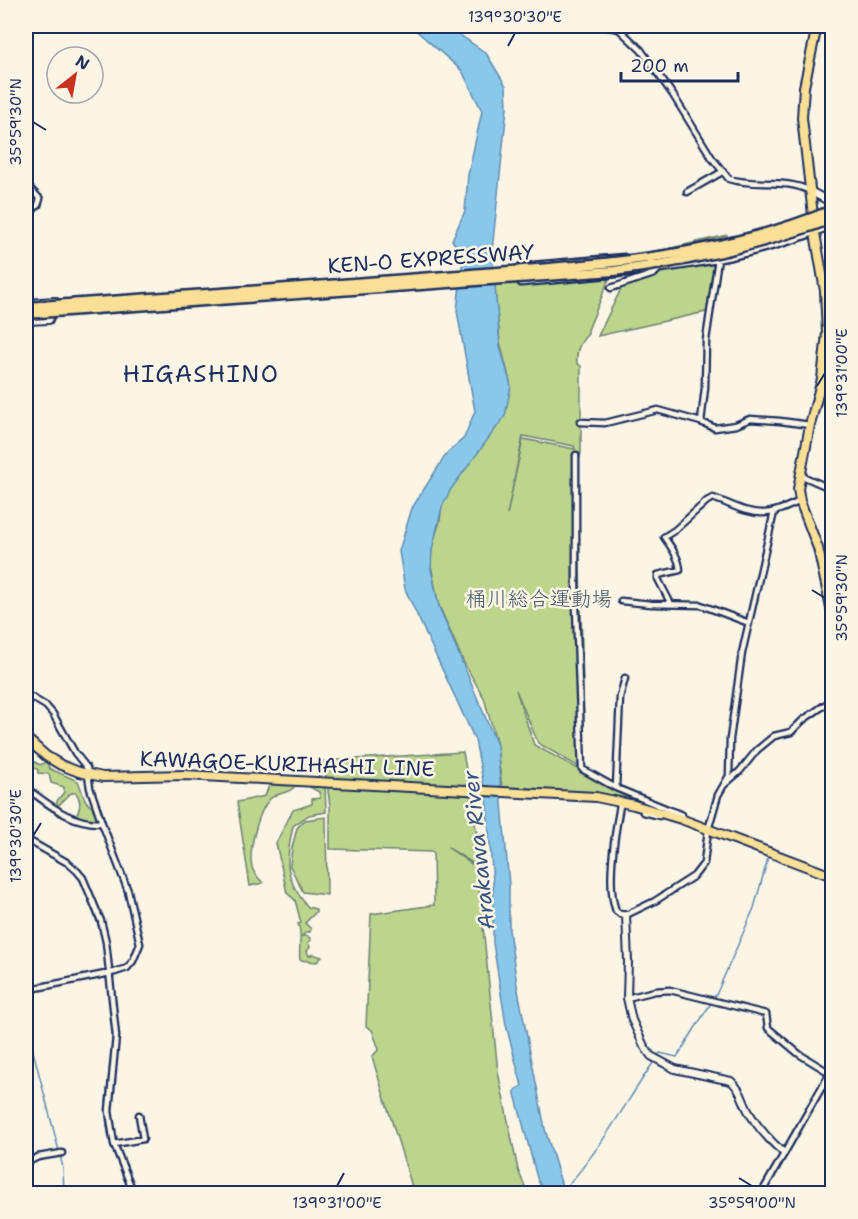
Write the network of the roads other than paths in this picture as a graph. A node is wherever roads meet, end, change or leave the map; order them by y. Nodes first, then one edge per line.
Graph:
1 (604, 26) edge
2 (817, 26) edge
3 (722, 172) junction
4 (26, 184) edge
5 (810, 191) junction
6 (687, 192) dead end
7 (832, 204) edge
8 (832, 210) edge
9 (813, 213) junction
10 (26, 217) edge
11 (832, 219) edge
12 (832, 226) edge
13 (815, 233) junction
14 (722, 241) junction
15 (578, 260) junction
16 (718, 261) junction
17 (658, 270) junction
18 (580, 278) junction
19 (611, 288) dead end
20 (26, 305) edge
21 (26, 314) edge
22 (26, 321) edge
23 (832, 325) edge
24 (827, 333) junction
25 (580, 422) dead end
26 (700, 422) junction
27 (810, 425) junction
28 (576, 455) dead end
29 (800, 475) junction
30 (832, 489) edge
31 (800, 501) junction
32 (774, 512) junction
33 (621, 601) dead end
34 (671, 604) junction
35 (832, 613) edge
36 (748, 623) junction
37 (625, 678) dead end
38 (26, 694) edge
39 (832, 699) edge
40 (26, 738) edge
41 (87, 774) junction
42 (725, 784) junction
43 (616, 788) junction
44 (26, 789) edge
45 (622, 791) junction
46 (621, 798) dead end
47 (620, 805) dead end
48 (643, 812) dead end
49 (681, 819) junction
50 (102, 824) junction
51 (708, 830) junction
52 (26, 840) edge
53 (832, 876) edge
54 (626, 915) junction
55 (109, 972) junction
56 (26, 990) edge
57 (627, 998) junction
58 (831, 1072) edge
59 (139, 1115) dead end
60 (114, 1144) junction
61 (62, 1153) dead end
62 (784, 1153) junction
63 (26, 1163) edge
64 (764, 1193) edge
65 (134, 1194) edge

1 - 3 street
2 - 5 main road
3 - 5 street
3 - 6 street
4 - 10 street
5 - 7 street
5 - 9 main road
7 - 9 street
8 - 20 highway, KEN-O EXPRESSWAY, bridge
9 - 13 main road
9 - 14 street
11 - 21 highway, KEN-O EXPRESSWAY, bridge
12 - 13 street
13 - 16 street
13 - 24 main road
14 - 15 street
14 - 16 street
15 - 18 street
15 - 18 street
16 - 17 street
16 - 26 street
17 - 18 street
17 - 19 street
20 - 22 street
23 - 24 street
24 - 27 main road
25 - 26 street
26 - 27 street
27 - 29 main road
28 - 43 street
29 - 30 street
29 - 31 main road
31 - 32 street
31 - 35 main road
32 - 34 street
32 - 36 street
33 - 34 street
34 - 36 street
36 - 42 street
37 - 43 street
38 - 41 street
39 - 42 street
40 - 41 main road, KAWAGOE-KURIHASHI LINE
41 - 49 main road, KAWAGOE-KURIHASHI LINE
41 - 50 street
42 - 51 street
43 - 45 street
44 - 50 street
45 - 46 street
45 - 49 street
47 - 54 street
48 - 49 street
49 - 51 main road, KAWAGOE-KURIHASHI LINE
50 - 55 street
51 - 53 main road, KAWAGOE-KURIHASHI LINE
51 - 54 street
52 - 55 street
54 - 57 street
55 - 56 street
55 - 60 street
57 - 58 street
57 - 62 street
58 - 62 street
59 - 60 street
60 - 65 street
61 - 63 street
62 - 64 street

